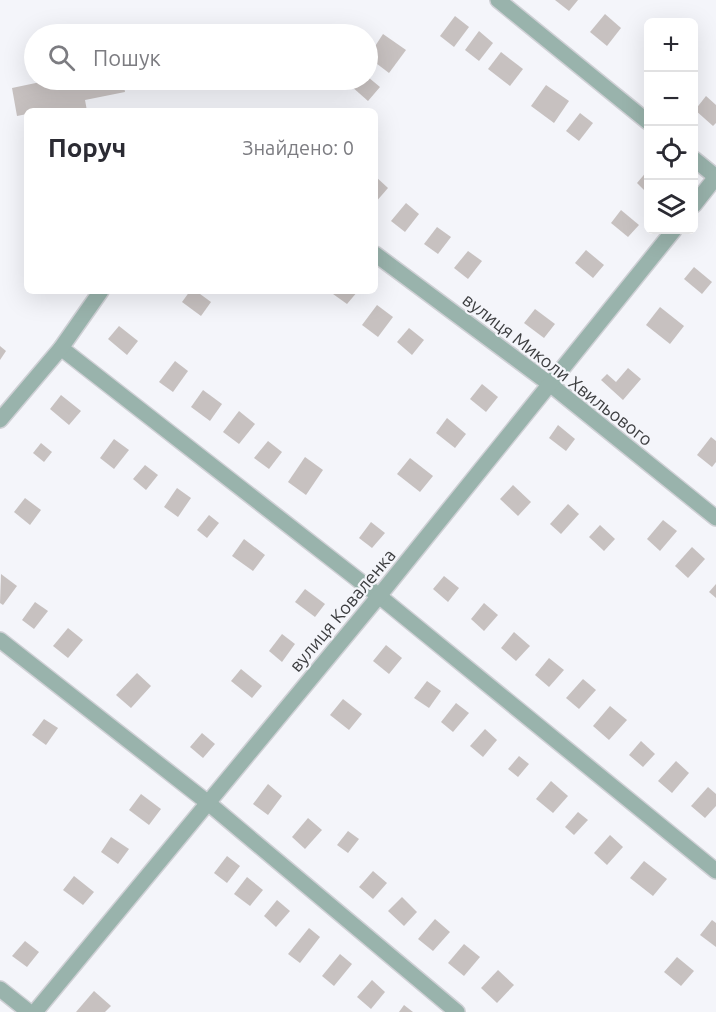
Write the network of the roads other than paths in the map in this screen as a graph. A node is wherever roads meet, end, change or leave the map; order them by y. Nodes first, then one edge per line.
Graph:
1 (498, 0) edge
2 (644, 119) edge
3 (698, 163) edge
4 (716, 177) edge
5 (698, 200) edge
6 (671, 234) edge
7 (378, 256) edge
8 (99, 294) edge
9 (61, 348) junction
10 (551, 385) junction
11 (0, 420) edge
12 (716, 518) edge
13 (379, 596) junction
14 (0, 640) edge
15 (207, 802) junction
16 (716, 871) edge
17 (0, 989) edge
18 (29, 1012) edge
19 (35, 1012) edge
20 (457, 1012) edge

1 - 2 street
3 - 4 street
4 - 5 street
6 - 10 street, вулиця Коваленка
7 - 10 street, вулиця Миколи Хвильового
8 - 9 street
9 - 11 street
9 - 13 street
10 - 12 street, вулиця Миколи Хвильового
10 - 13 street, вулиця Коваленка
13 - 15 street, вулиця Коваленка
13 - 16 street
14 - 15 street
15 - 19 street, вулиця Коваленка
15 - 20 street
17 - 18 street

